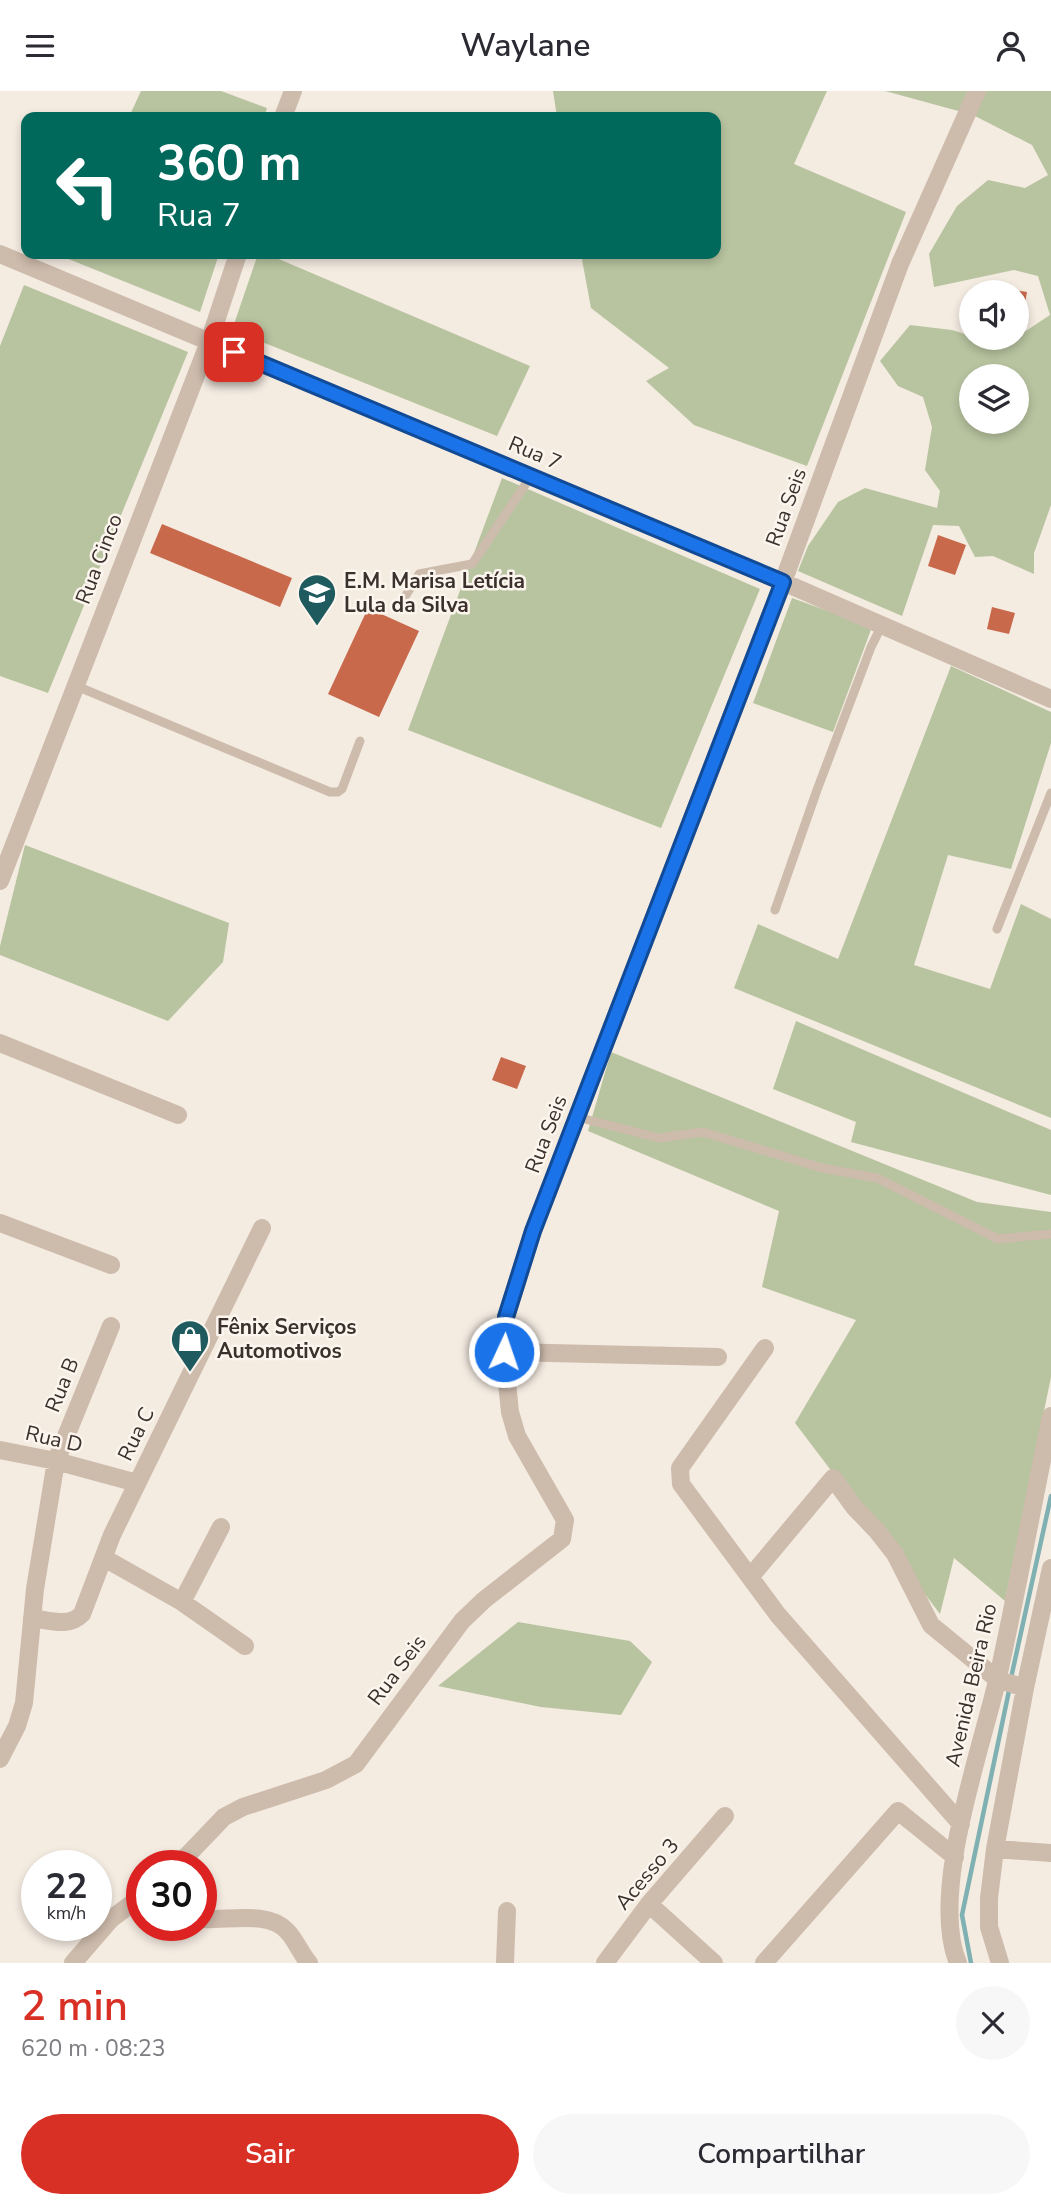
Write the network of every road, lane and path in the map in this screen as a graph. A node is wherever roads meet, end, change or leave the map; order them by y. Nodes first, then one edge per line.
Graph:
1 (293, 91) edge
2 (977, 91) edge
3 (285, 112) edge
4 (0, 254) edge
5 (236, 259) edge
6 (209, 342) junction
7 (531, 476) junction
8 (783, 582) junction
9 (400, 605) dead end
10 (882, 625) junction
11 (74, 685) junction
12 (1051, 699) edge
13 (360, 741) dead end
14 (1051, 793) edge
15 (0, 881) edge
16 (775, 909) dead end
17 (998, 929) dead end
18 (0, 1043) edge
19 (178, 1115) dead end
20 (577, 1117) junction
21 (0, 1223) edge
22 (262, 1228) dead end
23 (1051, 1234) edge
24 (111, 1265) dead end
25 (110, 1326) dead end
26 (765, 1348) dead end
27 (504, 1352) junction
28 (718, 1357) dead end
29 (1050, 1423) edge
30 (0, 1450) edge
31 (56, 1461) junction
32 (137, 1483) junction
33 (221, 1527) dead end
34 (103, 1558) junction
35 (1051, 1568) edge
36 (751, 1576) junction
37 (182, 1602) junction
38 (32, 1618) junction
39 (245, 1646) dead end
40 (1011, 1683) junction
41 (0, 1759) edge
42 (725, 1816) dead end
43 (961, 1823) junction
44 (995, 1849) junction
45 (192, 1850) edge
46 (1051, 1853) edge
47 (955, 1857) junction
48 (649, 1904) junction
49 (126, 1908) edge
50 (507, 1911) dead end
51 (217, 1919) edge
52 (73, 1963) edge
53 (309, 1963) edge
54 (505, 1963) edge
55 (605, 1963) edge
56 (713, 1963) edge
57 (764, 1963) edge
58 (958, 1963) edge
59 (1000, 1963) edge

1 - 3 street
2 - 8 street, Rua Seis
4 - 6 street, Rua 7
5 - 6 street, Rua Cinco
6 - 7 street, Rua 7
6 - 11 street, Rua Cinco
7 - 8 street, Rua 7
7 - 9 lane
8 - 10 street, Rua 7
8 - 20 street, Rua Seis
10 - 12 street, Rua 7
10 - 16 lane
11 - 13 lane
11 - 15 street, Rua Cinco
14 - 17 lane
18 - 19 street
20 - 23 lane
20 - 27 street, Rua Seis
21 - 24 street
22 - 32 street, Rua C
25 - 31 street, Rua B
26 - 36 street
27 - 28 street
27 - 45 street, Rua Seis
29 - 40 street, Avenida Beira Rio
30 - 31 street, Rua D
31 - 32 street, Rua D
31 - 38 street, Rua B
32 - 34 street, Rua C
33 - 37 street
34 - 37 street
34 - 38 street, Rua C
35 - 40 street, Avenida Beira Rio
36 - 40 street
36 - 43 street
37 - 39 street
38 - 41 street, Rua B
40 - 43 street, Avenida Beira Rio
40 - 44 street, Avenida Beira Rio
42 - 48 street, Acesso 3
43 - 47 street, Avenida Beira Rio
44 - 46 street
44 - 59 street, Avenida Beira Rio
47 - 57 street
47 - 58 street, Avenida Beira Rio
48 - 55 street, Acesso 3
48 - 56 street
49 - 52 street
50 - 54 street
51 - 53 street

